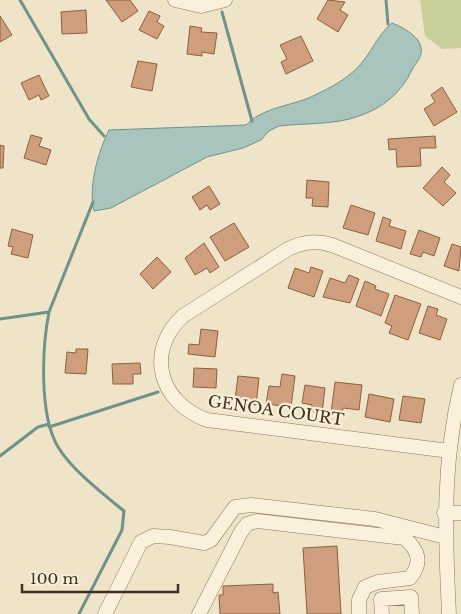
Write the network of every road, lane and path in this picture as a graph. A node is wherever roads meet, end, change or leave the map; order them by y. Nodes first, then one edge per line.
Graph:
1 (175, 0) edge
2 (225, 0) edge
3 (461, 297) edge
4 (461, 385) edge
5 (449, 451) junction
6 (444, 513) junction
7 (461, 513) edge
8 (445, 537) junction
9 (105, 614) edge
10 (199, 614) edge
11 (359, 614) edge
12 (382, 614) edge
13 (412, 614) edge
14 (449, 614) edge

1 - 2 street
3 - 5 street, GENOA COURT
4 - 5 street
5 - 6 street
6 - 7 street
6 - 8 street
8 - 9 street
8 - 14 street
10 - 11 street
12 - 13 street

